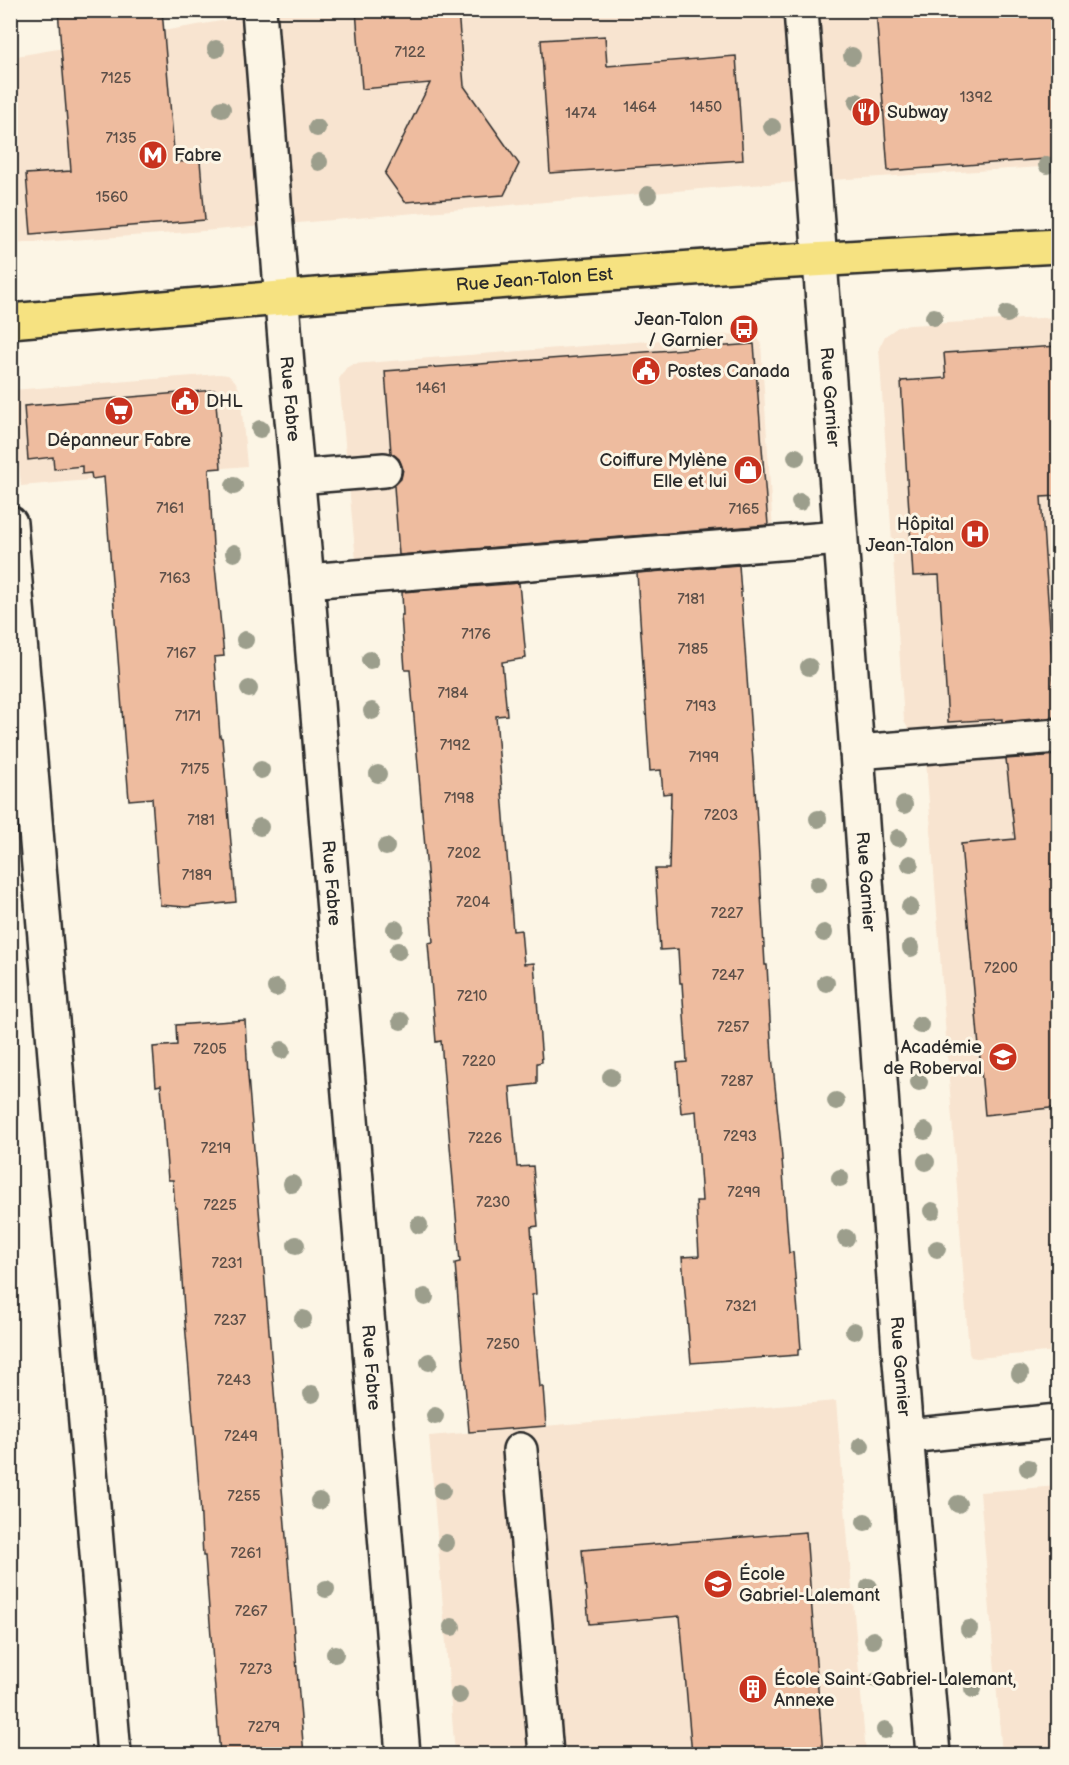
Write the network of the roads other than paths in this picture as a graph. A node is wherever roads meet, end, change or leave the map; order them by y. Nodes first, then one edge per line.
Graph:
1 (260, 10) edge
2 (801, 10) edge
3 (1059, 246) edge
4 (819, 260) junction
5 (282, 298) junction
6 (10, 321) edge
7 (384, 470) dead end
8 (297, 477) junction
9 (10, 523) edge
10 (840, 538) junction
11 (307, 581) junction
12 (1059, 736) edge
13 (857, 752) junction
14 (1059, 1421) edge
15 (907, 1436) junction
16 (520, 1450) dead end
17 (114, 1755) edge
18 (403, 1755) edge
19 (546, 1755) edge
20 (933, 1755) edge

1 - 5 street, Rue Fabre
2 - 4 street, Rue Garnier
3 - 4 main road, Rue Jean-Talon Est
4 - 5 main road, Rue Jean-Talon Est
4 - 10 street, Rue Garnier
5 - 6 main road, Rue Jean-Talon Est
5 - 8 street, Rue Fabre
7 - 8 street
8 - 11 street, Rue Fabre
9 - 17 street
10 - 11 street
10 - 13 street, Rue Garnier
11 - 18 street, Rue Fabre
12 - 13 street
13 - 15 street, Rue Garnier
14 - 15 street
15 - 20 street, Rue Garnier
16 - 19 street

